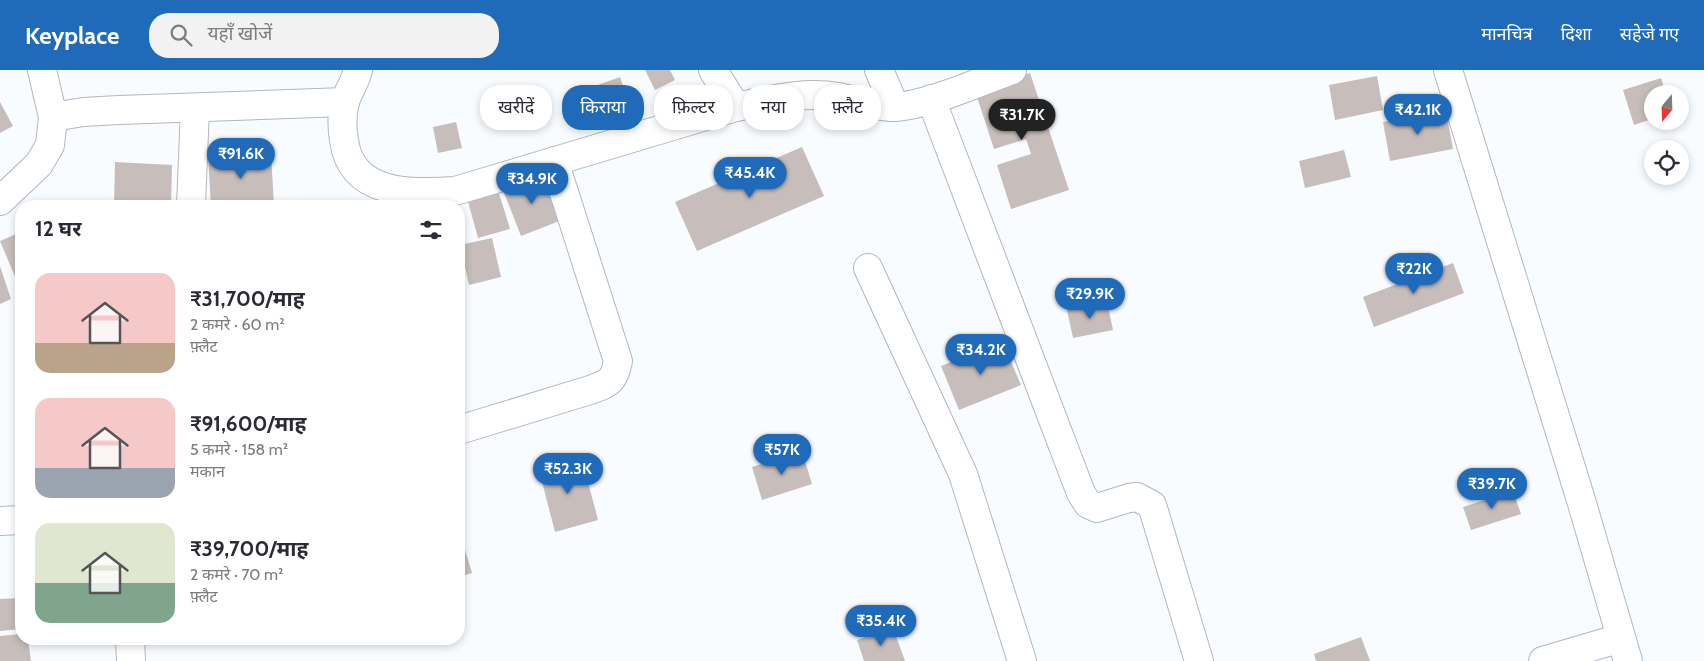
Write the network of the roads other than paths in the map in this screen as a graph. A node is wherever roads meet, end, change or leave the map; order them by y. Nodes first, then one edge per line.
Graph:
1 (42, 70) edge
2 (358, 70) edge
3 (713, 70) edge
4 (880, 70) edge
5 (1012, 70) edge
6 (1448, 70) edge
7 (931, 99) junction
8 (345, 102) junction
9 (736, 107) junction
10 (895, 107) junction
11 (195, 108) junction
12 (53, 118) junction
13 (554, 161) junction
14 (191, 200) edge
15 (0, 201) edge
16 (868, 268) dead end
17 (465, 428) edge
18 (15, 520) edge
19 (0, 521) edge
20 (130, 645) edge
21 (1625, 650) edge
22 (130, 661) edge
23 (1022, 661) edge
24 (1199, 661) edge
25 (1543, 661) edge

1 - 12 street
2 - 8 street
3 - 9 street
4 - 10 street
5 - 7 street
6 - 21 street
7 - 10 street
7 - 24 street
8 - 11 street
8 - 13 street
9 - 10 street
9 - 13 street
11 - 12 street
11 - 14 street
12 - 15 street
13 - 17 street
16 - 23 street
18 - 19 street
20 - 22 street
21 - 25 street

